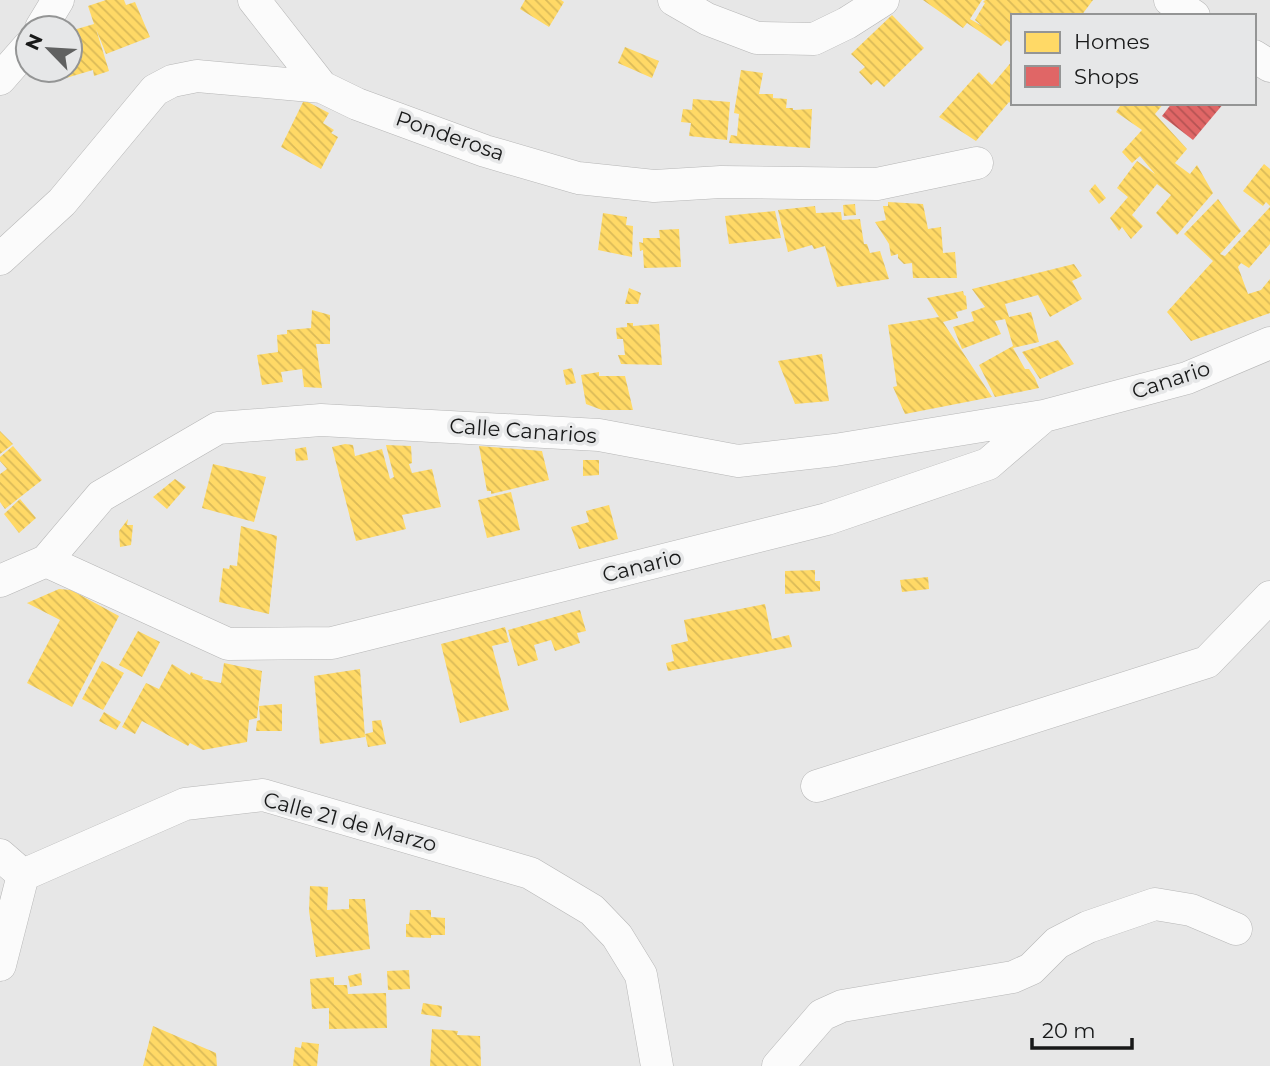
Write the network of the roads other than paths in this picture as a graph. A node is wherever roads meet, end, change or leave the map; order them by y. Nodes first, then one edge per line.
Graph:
1 (254, 0) edge
2 (674, 0) edge
3 (883, 0) edge
4 (1170, 0) edge
5 (1191, 14) edge
6 (14, 63) edge
7 (0, 79) edge
8 (321, 88) junction
9 (977, 163) dead end
10 (0, 259) edge
11 (1270, 343) edge
12 (1044, 416) junction
13 (46, 561) junction
14 (0, 581) edge
15 (1270, 597) edge
16 (817, 786) dead end
17 (0, 855) edge
18 (23, 875) junction
19 (1236, 929) dead end
20 (0, 965) edge
21 (656, 1066) edge
22 (778, 1066) edge

1 - 8 street
2 - 3 street
4 - 5 street
6 - 7 street
8 - 9 street, Ponderosa
8 - 10 street, Ponderosa
11 - 12 street, Canario
12 - 13 street, Calle Canarios
12 - 13 street, Canario
13 - 14 street
15 - 16 street
17 - 18 street
18 - 20 street
18 - 21 street, Calle 21 de Marzo
19 - 22 street

